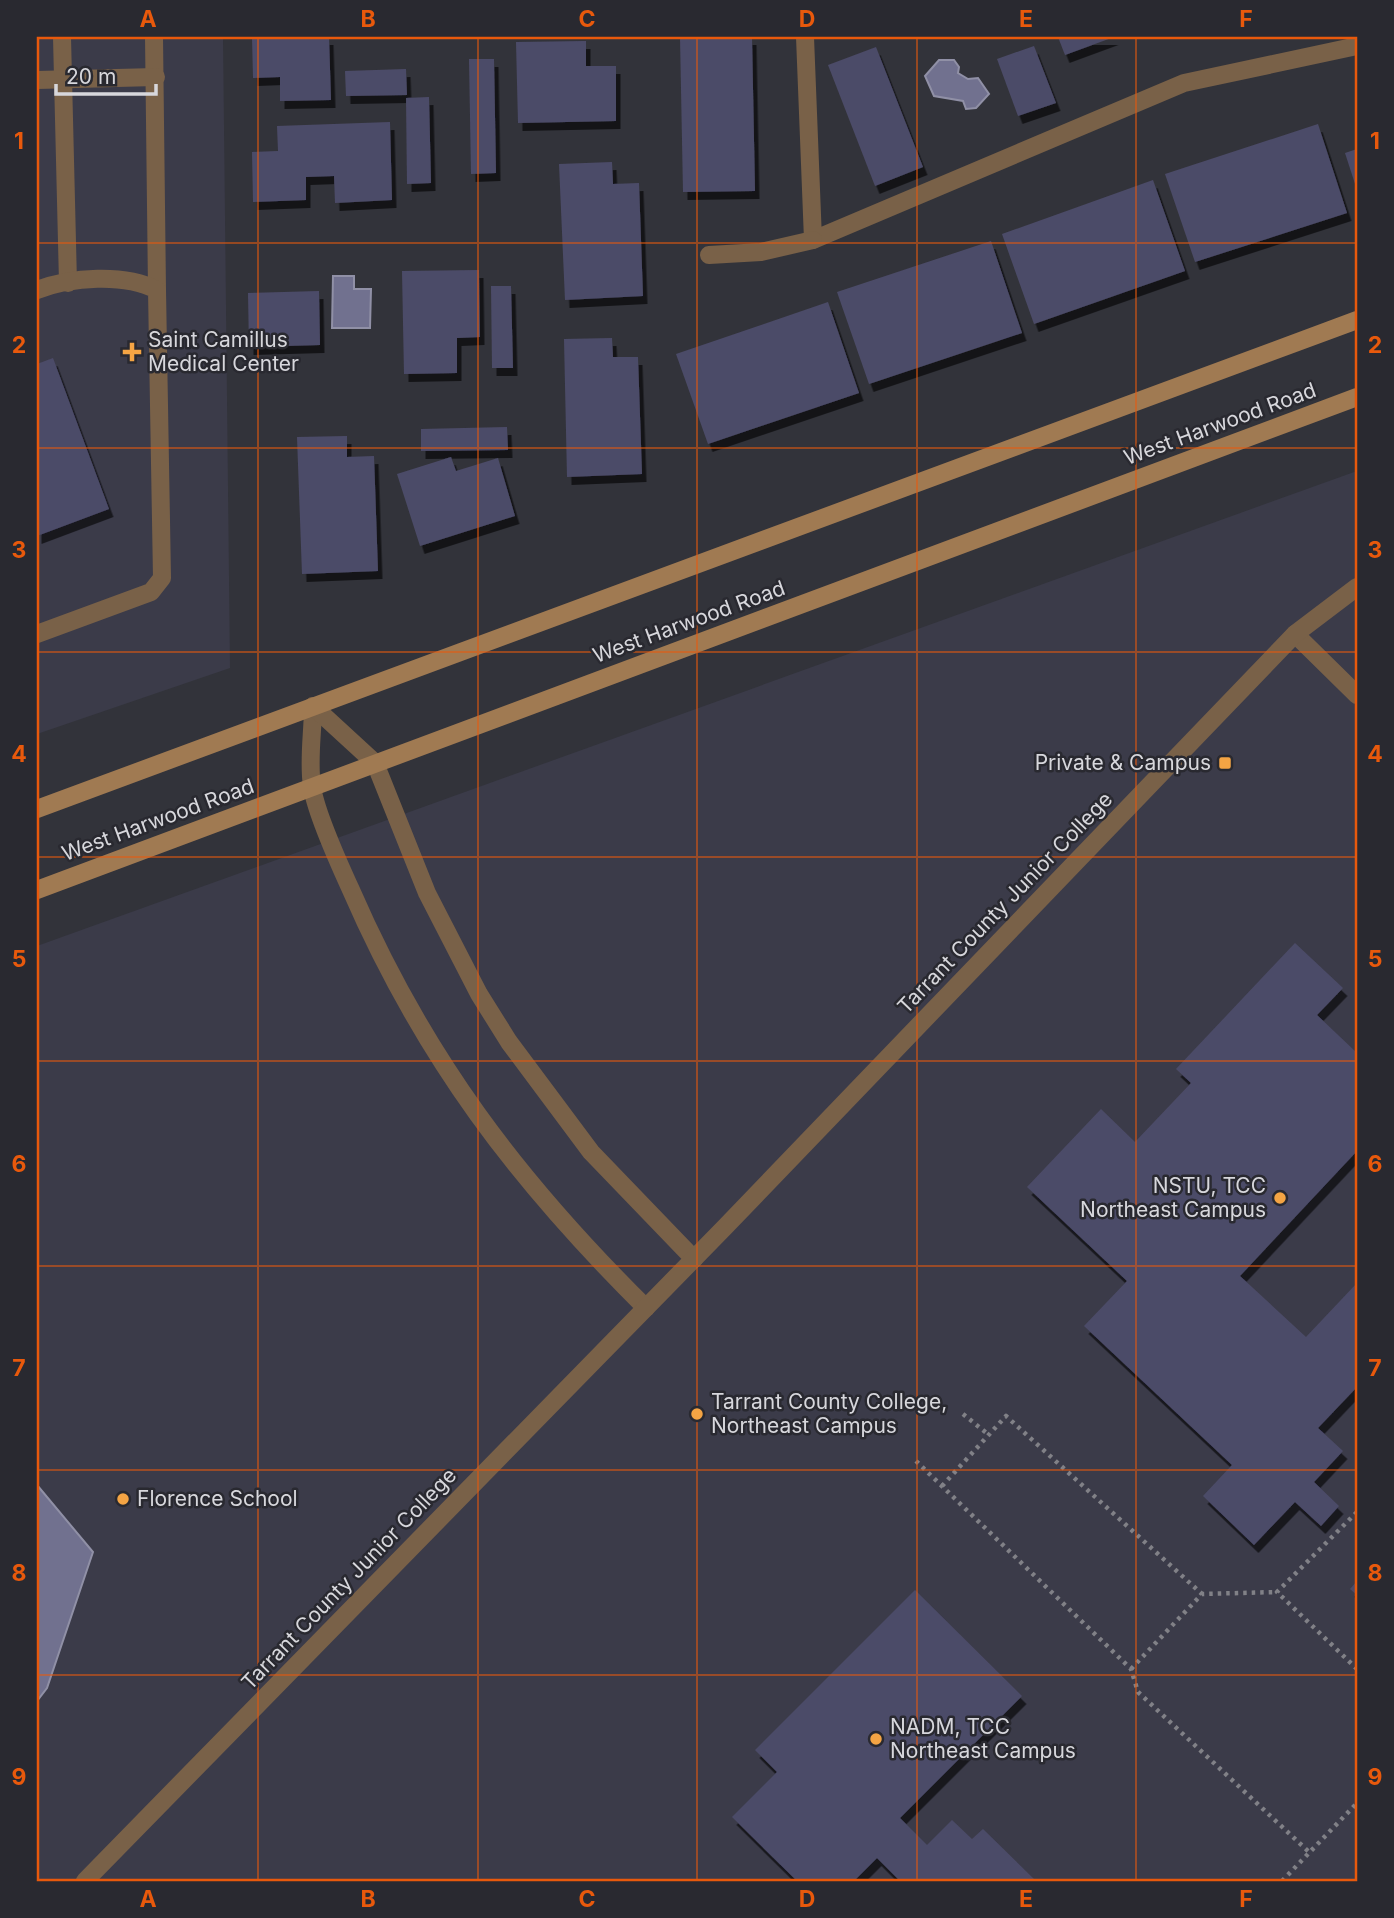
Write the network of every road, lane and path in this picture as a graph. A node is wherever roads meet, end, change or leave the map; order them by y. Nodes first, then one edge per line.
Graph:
1 (62, 37) edge
2 (154, 37) edge
3 (805, 37) edge
4 (1357, 46) edge
5 (156, 77) junction
6 (63, 79) junction
7 (37, 80) edge
8 (813, 240) junction
9 (709, 255) dead end
10 (68, 283) junction
11 (37, 290) edge
12 (157, 290) junction
13 (1357, 320) edge
14 (1357, 397) edge
15 (1357, 587) edge
16 (37, 634) edge
17 (1295, 634) junction
18 (1357, 695) edge
19 (313, 706) junction
20 (376, 763) junction
21 (312, 787) junction
22 (37, 809) edge
23 (37, 890) edge
24 (694, 1259) junction
25 (646, 1308) junction
26 (963, 1414) dead end
27 (989, 1435) junction
28 (916, 1461) dead end
29 (942, 1486) junction
30 (1357, 1512) edge
31 (1277, 1592) junction
32 (1202, 1594) junction
33 (1131, 1669) junction
34 (1357, 1669) edge
35 (1357, 1803) edge
36 (1309, 1853) junction
37 (85, 1881) edge
38 (1282, 1881) edge

1 - 6 street
2 - 5 street
3 - 8 street
4 - 8 street
5 - 6 street
5 - 12 street
6 - 7 street
6 - 10 street
8 - 9 street
10 - 11 street
10 - 12 street
12 - 16 street
13 - 19 main road
14 - 20 main road, West Harwood Road
15 - 17 street, Tarrant County Junior College
17 - 18 street
17 - 24 street, Tarrant County Junior College
19 - 20 street
19 - 21 street
19 - 22 main road
20 - 21 main road, West Harwood Road
20 - 24 street
21 - 23 main road, West Harwood Road
21 - 25 street
24 - 25 street, Tarrant County Junior College
25 - 37 street, Tarrant County Junior College
26 - 27 path
27 - 29 path
27 - 32 path
28 - 29 path
29 - 33 path
30 - 31 path
31 - 32 path
31 - 34 path
32 - 33 path
33 - 36 path
35 - 36 path
36 - 38 path

